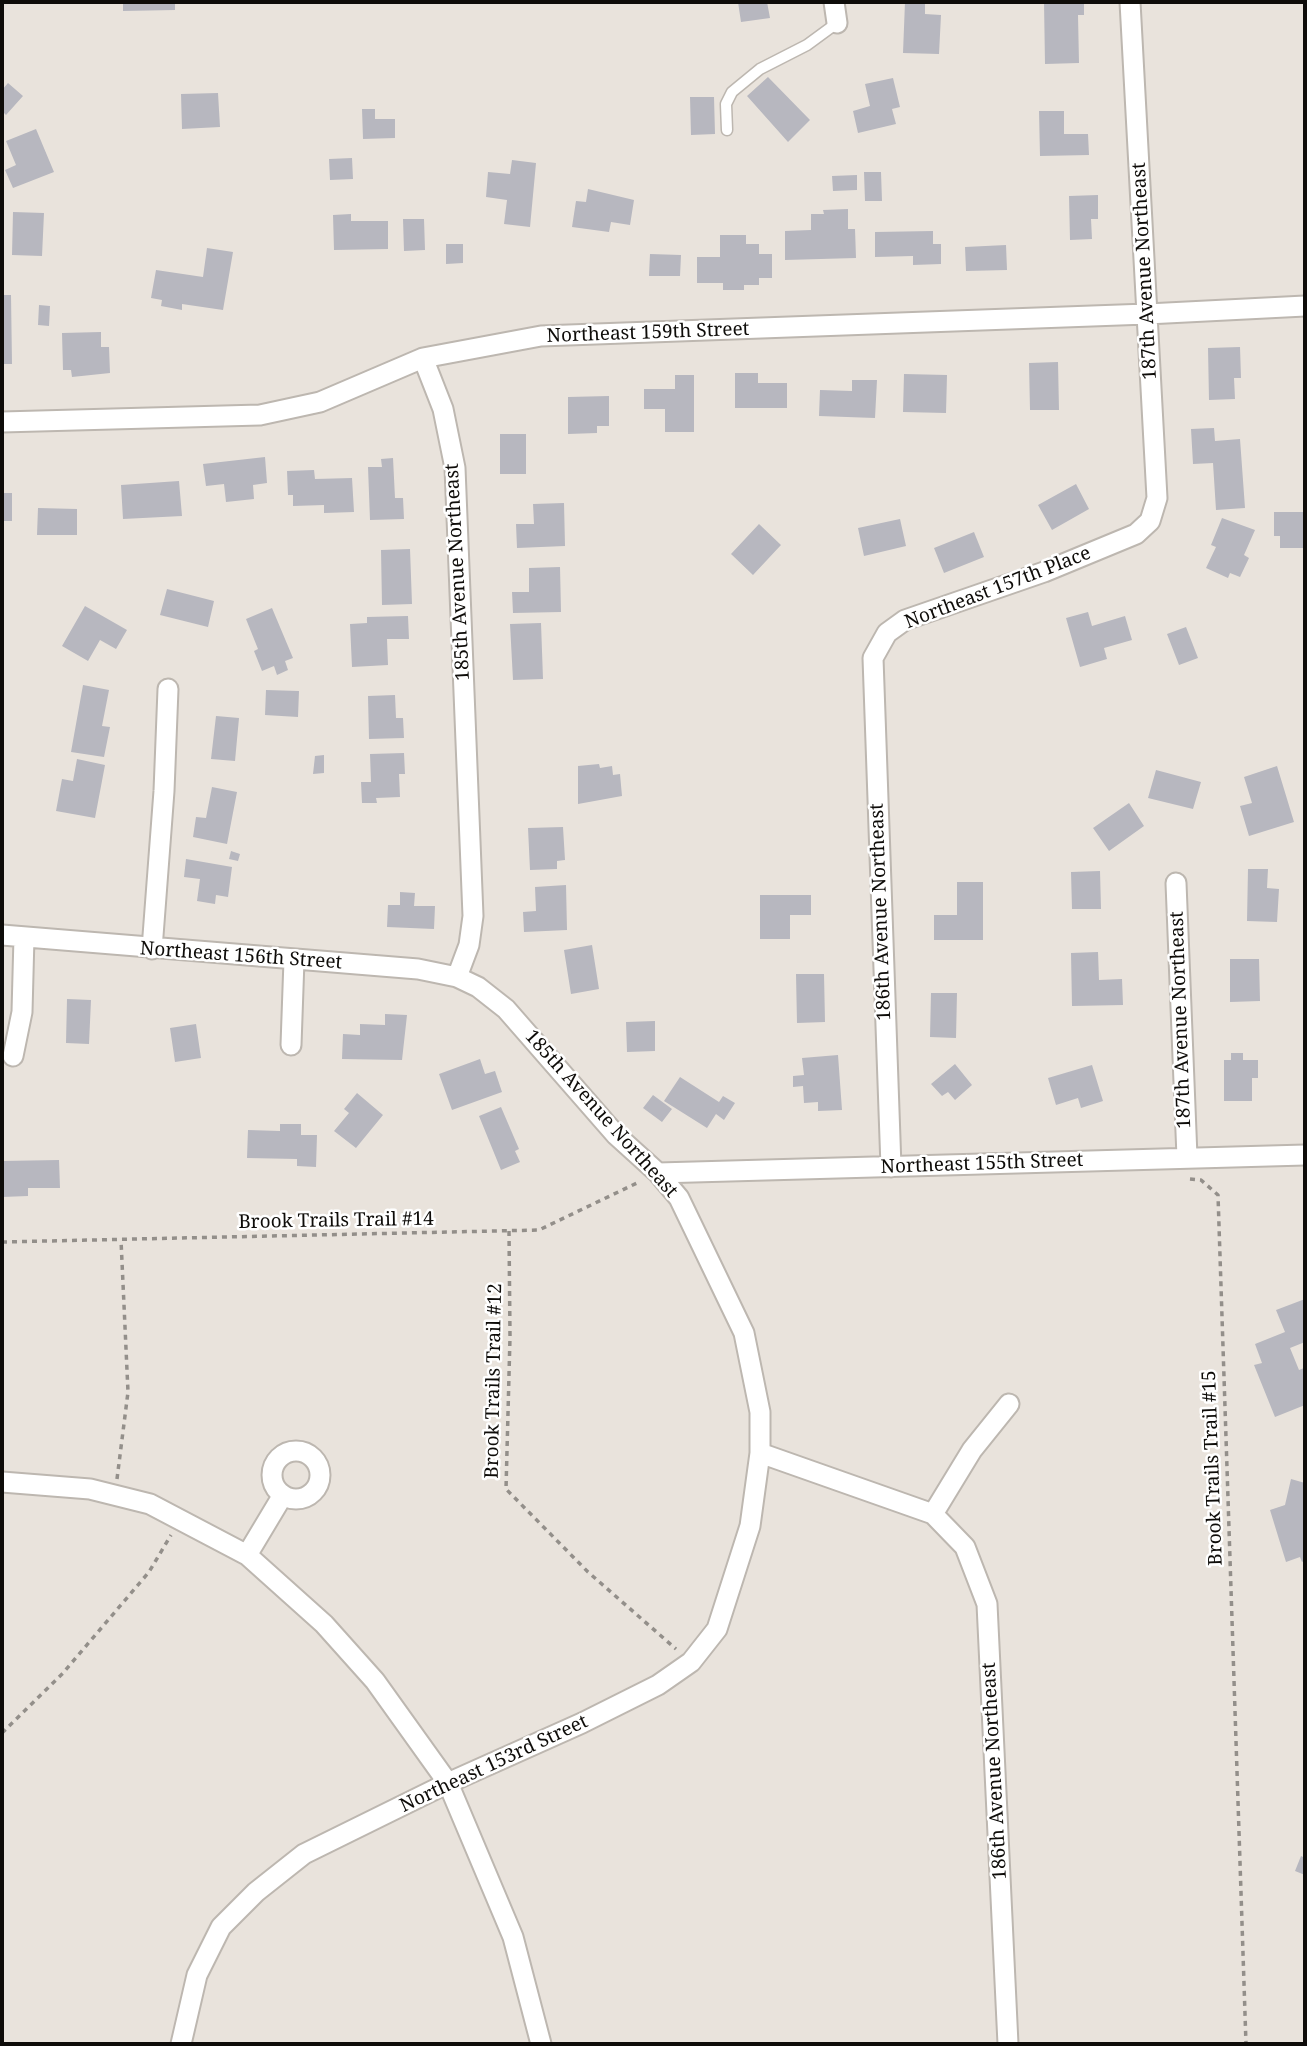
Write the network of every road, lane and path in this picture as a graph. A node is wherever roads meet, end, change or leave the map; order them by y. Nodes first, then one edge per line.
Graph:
1 (834, 2) edge
2 (1130, 2) edge
3 (837, 23) joint
4 (727, 130) dead end
5 (1305, 306) edge
6 (1147, 314) junction
7 (423, 358) junction
8 (2, 422) edge
9 (1136, 534) joint
10 (873, 657) joint
11 (168, 689) dead end
12 (1175, 883) dead end
13 (2, 935) edge
14 (24, 937) junction
15 (152, 949) junction
16 (294, 960) junction
17 (457, 977) junction
18 (478, 987) joint
19 (291, 1045) dead end
20 (13, 1056) dead end
21 (1305, 1155) edge
22 (1187, 1157) junction
23 (891, 1167) junction
24 (658, 1173) junction
25 (1187, 1178) dead end
26 (509, 1231) junction
27 (121, 1240) junction
28 (2, 1242) edge
29 (1009, 1404) dead end
30 (760, 1453) junction
31 (2, 1482) edge
32 (114, 1495) junction
33 (283, 1495) dead end
34 (933, 1514) junction
35 (181, 1518) junction
36 (247, 1555) junction
37 (691, 1662) junction
38 (2, 1733) edge
39 (448, 1783) junction
40 (181, 2044) edge
41 (541, 2044) edge
42 (1008, 2044) edge
43 (1246, 2044) edge

1 - 3 street
2 - 6 street, 187th Avenue Northeast
3 - 4 lane
5 - 6 street, Northeast 159th Street
6 - 7 street, Northeast 159th Street
6 - 9 street, 187th Avenue Northeast
7 - 8 street, Northeast 159th Street
7 - 17 street, 185th Avenue Northeast
9 - 10 street, Northeast 157th Place
10 - 23 street, 186th Avenue Northeast
11 - 15 street
12 - 22 street, 187th Avenue Northeast
13 - 14 street, Northeast 156th Street
14 - 15 street, Northeast 156th Street
14 - 20 street
15 - 16 street, Northeast 156th Street
16 - 17 street, Northeast 156th Street
16 - 19 street
17 - 18 street, Northeast 156th Street
18 - 24 street, 185th Avenue Northeast
21 - 22 street, Northeast 155th Street
22 - 23 street, Northeast 155th Street
23 - 24 street, Northeast 155th Street
24 - 26 path, Brook Trails Trail #14
24 - 30 street, 185th Avenue Northeast
25 - 43 path, Brook Trails Trail #15
26 - 27 path, Brook Trails Trail #14
26 - 37 path, Brook Trails Trail #12
27 - 28 path, Brook Trails Trail #14
27 - 32 path
29 - 34 street
30 - 34 street
30 - 37 street, Northeast 153rd Street
31 - 32 street
32 - 35 street
33 - 36 street
34 - 42 street, 186th Avenue Northeast
35 - 36 street
35 - 38 path
36 - 39 street
37 - 39 street, Northeast 153rd Street
39 - 40 street, Northeast 153rd Street
39 - 41 street

